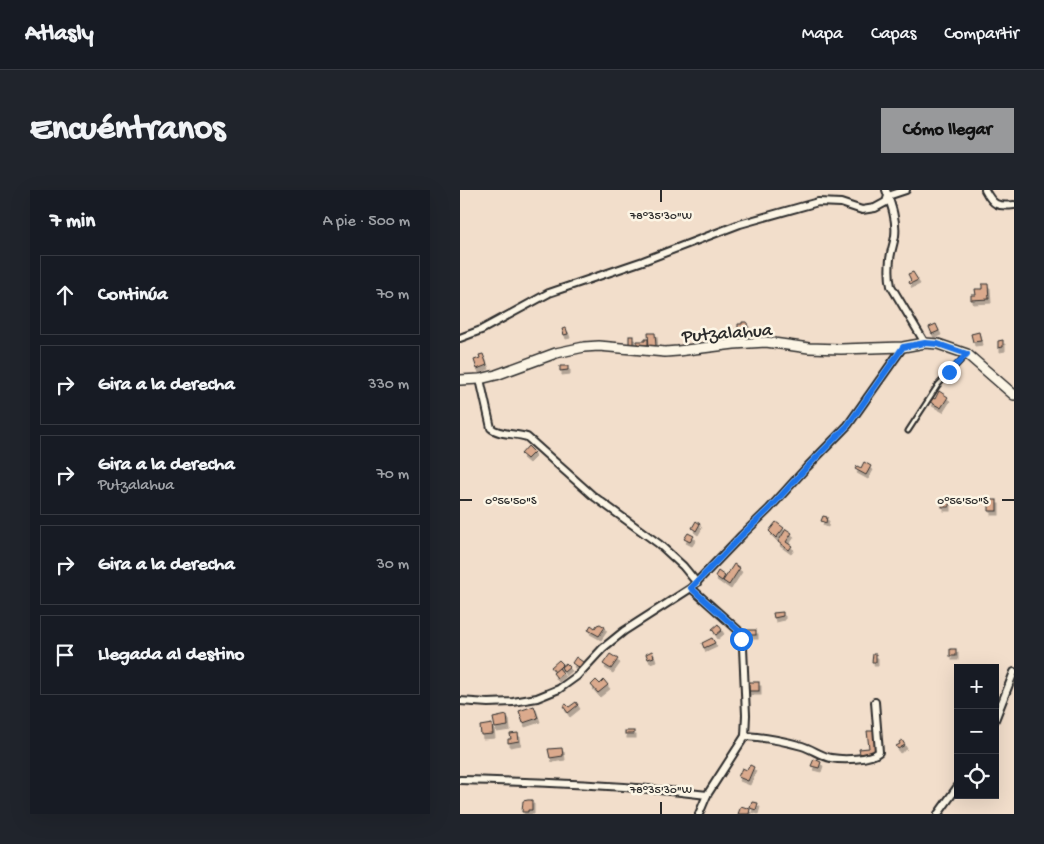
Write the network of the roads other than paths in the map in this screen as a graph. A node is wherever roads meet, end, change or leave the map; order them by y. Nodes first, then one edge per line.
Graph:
1 (906, 190) edge
2 (985, 190) edge
3 (887, 193) edge
4 (1014, 205) edge
5 (460, 338) edge
6 (925, 343) junction
7 (903, 347) junction
8 (967, 354) junction
9 (480, 379) junction
10 (460, 380) edge
11 (1014, 395) edge
12 (908, 431) dead end
13 (697, 583) junction
14 (691, 588) junction
15 (1014, 672) edge
16 (460, 701) edge
17 (875, 702) dead end
18 (999, 710) edge
19 (745, 736) junction
20 (460, 780) edge
21 (954, 792) edge
22 (707, 795) junction
23 (699, 814) edge
24 (938, 814) edge

1 - 3 street
2 - 4 street
3 - 5 street
3 - 6 street
6 - 7 street, Putzalahua
6 - 8 street, Putzalahua
7 - 9 street, Putzalahua
7 - 13 street
8 - 11 street, Putzalahua
8 - 12 lane
9 - 10 street, Putzalahua
9 - 13 street
13 - 14 street
14 - 16 street
14 - 19 street
15 - 18 street
17 - 19 street
19 - 22 street
20 - 22 street
21 - 24 street
22 - 23 street

